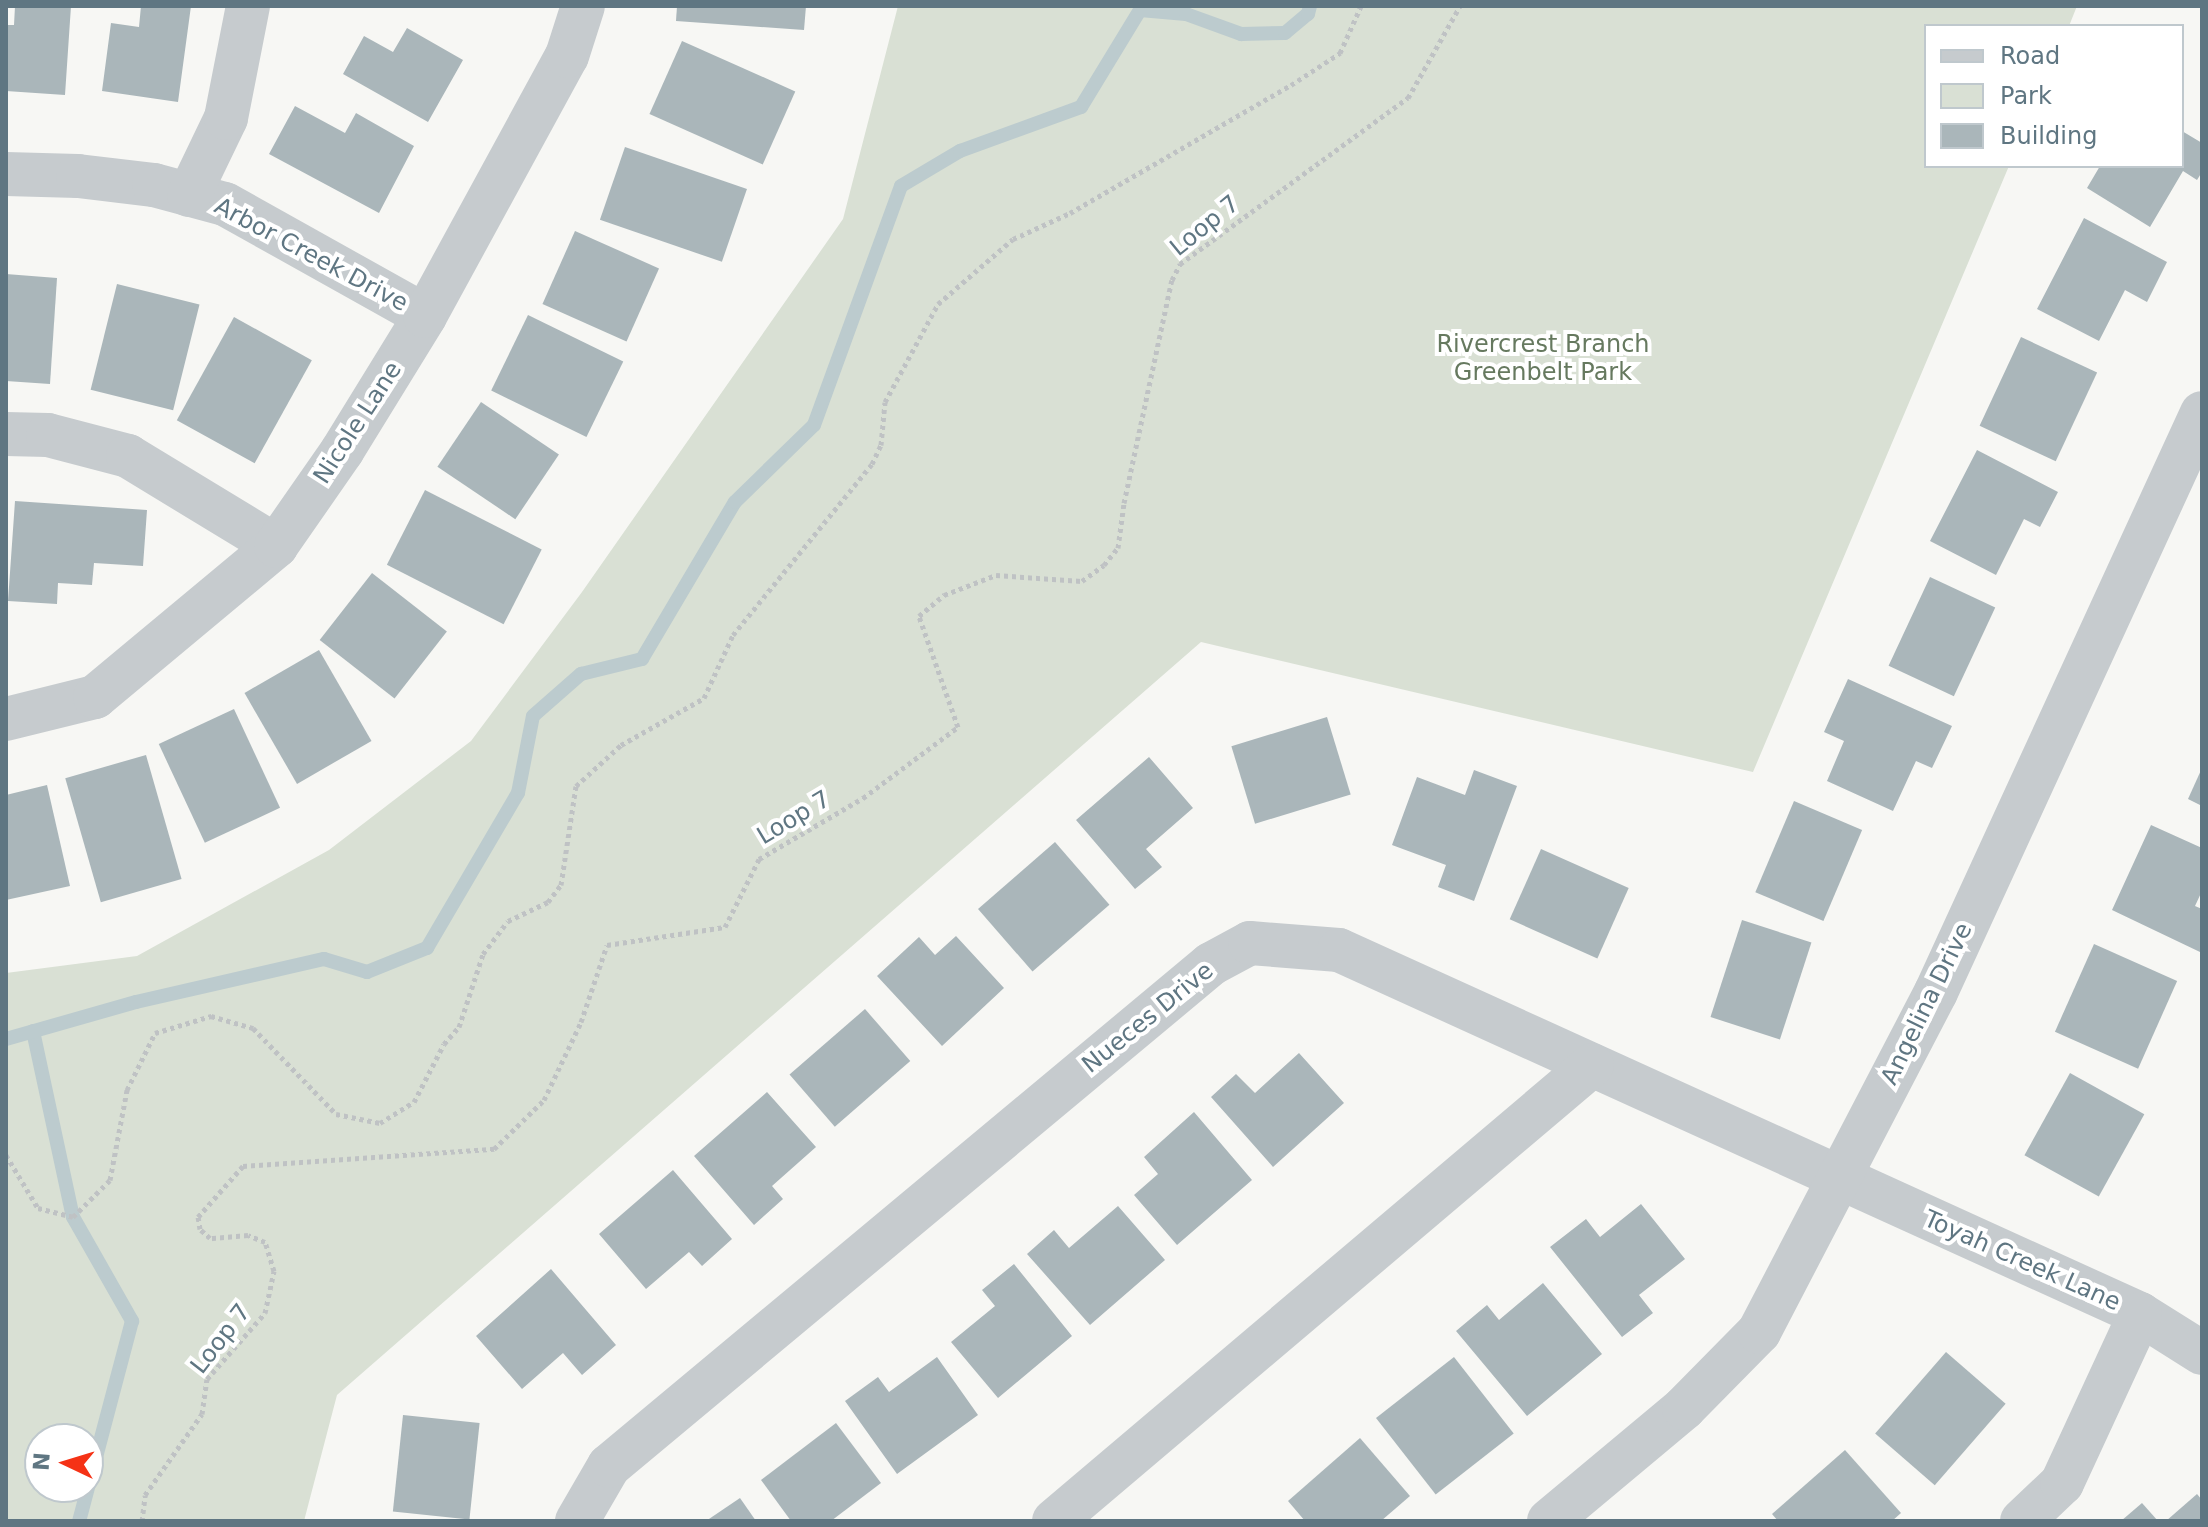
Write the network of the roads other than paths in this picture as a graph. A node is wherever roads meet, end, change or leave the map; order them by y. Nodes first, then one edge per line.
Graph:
1 (248, 6) edge
2 (583, 6) edge
3 (6, 174) edge
4 (189, 195) junction
5 (425, 316) junction
6 (2202, 413) edge
7 (6, 434) edge
8 (276, 546) junction
9 (6, 719) edge
10 (1592, 1065) junction
11 (1838, 1177) junction
12 (2140, 1314) junction
13 (2202, 1353) edge
14 (577, 1521) edge
15 (1054, 1521) edge
16 (1549, 1521) edge
17 (2022, 1521) edge

1 - 4 street
2 - 5 street, Nicole Lane
3 - 4 street, Arbor Creek Drive
4 - 5 street, Arbor Creek Drive
5 - 8 street, Nicole Lane
6 - 11 street, Angelina Drive
7 - 8 street
8 - 9 street, Nicole Lane
10 - 11 street, Nueces Drive
10 - 14 street, Nueces Drive
10 - 15 street
11 - 12 street, Toyah Creek Lane
11 - 16 street, Angelina Drive
12 - 13 street, Toyah Creek Lane
12 - 17 street

